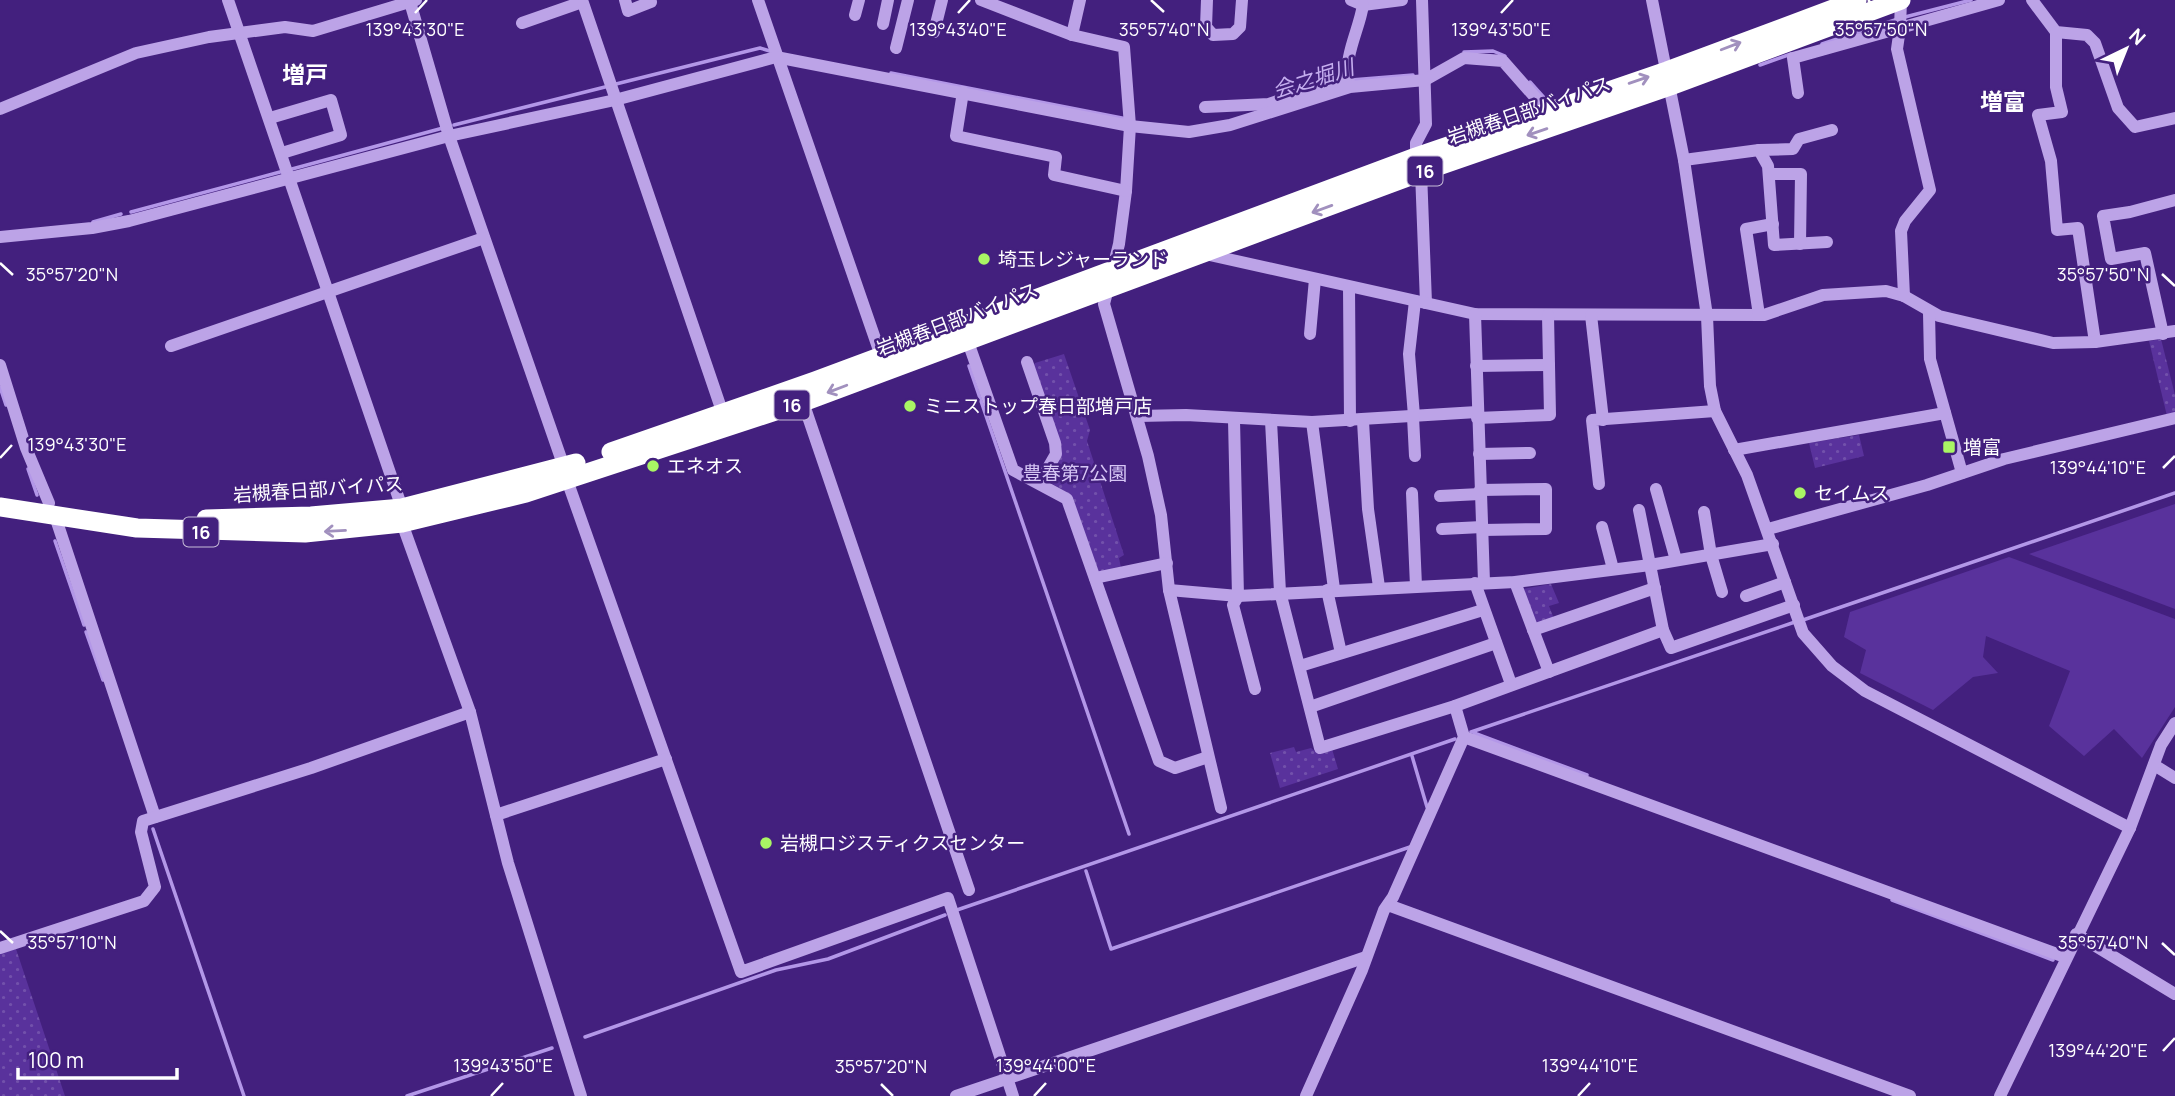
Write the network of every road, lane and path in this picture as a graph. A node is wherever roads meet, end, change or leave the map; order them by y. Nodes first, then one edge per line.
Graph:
1 (229, 0) edge
2 (625, 0) edge
3 (650, 0) edge
4 (758, 0) edge
5 (859, 0) edge
6 (888, 0) edge
7 (908, 0) edge
8 (943, 0) edge
9 (981, 0) edge
10 (1080, 0) edge
11 (1207, 0) edge
12 (1242, 0) edge
13 (1402, 0) edge
14 (1422, 0) edge
15 (1652, 0) edge
16 (1857, 0) edge
17 (1901, 0) edge
18 (1999, 0) edge
19 (2032, 0) edge
20 (413, 1) edge
21 (582, 1) edge
22 (1357, 3) edge
23 (855, 15) dead end
24 (522, 23) dead end
25 (883, 24) dead end
26 (1900, 28) junction
27 (934, 32) dead end
28 (2056, 32) junction
29 (241, 35) junction
30 (1072, 35) junction
31 (896, 48) dead end
32 (776, 57) junction
33 (1425, 74) junction
34 (1669, 78) junction
35 (1349, 81) junction
36 (963, 92) junction
37 (1798, 93) dead end
38 (615, 100) junction
39 (1205, 107) dead end
40 (0, 108) edge
41 (1262, 110) junction
42 (1548, 112) junction
43 (270, 118) junction
44 (2175, 118) edge
45 (1130, 126) junction
46 (1832, 130) dead end
47 (449, 136) junction
48 (1759, 150) junction
49 (282, 153) junction
50 (1684, 160) junction
51 (1419, 165) junction
52 (1769, 174) junction
53 (290, 177) junction
54 (1126, 191) junction
55 (2175, 200) edge
56 (1773, 224) junction
57 (0, 237) edge
58 (484, 238) junction
59 (1827, 242) dead end
60 (1800, 244) junction
61 (1201, 254) junction
62 (1315, 279) junction
63 (1110, 280) junction
64 (1349, 286) junction
65 (327, 292) junction
66 (1904, 296) junction
67 (1420, 302) junction
68 (1929, 313) junction
69 (1475, 314) junction
70 (1548, 315) junction
71 (1591, 315) junction
72 (1759, 315) junction
73 (1707, 316) junction
74 (2169, 333) edge
75 (1310, 334) dead end
76 (967, 339) junction
77 (2095, 342) junction
78 (171, 345) dead end
79 (881, 356) junction
80 (1027, 362) dead end
81 (0, 365) edge
82 (1549, 365) junction
83 (1476, 366) junction
84 (803, 402) junction
85 (1715, 411) junction
86 (1945, 413) junction
87 (723, 414) junction
88 (1477, 415) junction
89 (1138, 416) junction
90 (1414, 416) junction
91 (2175, 418) edge
92 (1234, 420) junction
93 (1603, 420) junction
94 (1271, 421) junction
95 (1357, 421) junction
96 (1312, 422) junction
97 (1734, 450) junction
98 (1479, 453) junction
99 (1530, 453) dead end
100 (1415, 456) dead end
101 (1962, 473) junction
102 (566, 474) junction
103 (1041, 480) dead end
104 (1599, 484) dead end
105 (1656, 489) dead end
106 (1480, 492) junction
107 (1412, 493) dead end
108 (0, 495) edge
109 (1440, 496) dead end
110 (0, 507) edge
111 (52, 510) junction
112 (1639, 510) dead end
113 (1704, 512) dead end
114 (402, 515) junction
115 (1602, 527) dead end
116 (1442, 529) dead end
117 (1482, 529) junction
118 (1768, 529) junction
119 (1773, 544) junction
120 (1711, 555) junction
121 (1676, 561) junction
122 (1167, 563) junction
123 (1650, 565) junction
124 (1613, 569) junction
125 (1095, 578) junction
126 (1515, 582) junction
127 (1785, 582) junction
128 (1480, 583) junction
129 (1416, 586) junction
130 (1380, 587) junction
131 (1655, 588) junction
132 (1330, 589) junction
133 (1169, 590) junction
134 (1280, 592) junction
135 (1722, 592) dead end
136 (1238, 596) junction
137 (1746, 596) dead end
138 (1794, 605) junction
139 (1483, 610) junction
140 (1533, 630) junction
141 (1663, 630) junction
142 (1496, 643) junction
143 (1341, 653) junction
144 (1300, 666) junction
145 (1549, 671) junction
146 (1511, 684) junction
147 (1255, 689) dead end
148 (1455, 706) junction
149 (1310, 707) junction
150 (470, 712) junction
151 (2175, 723) edge
152 (1464, 737) junction
153 (1208, 757) junction
154 (666, 759) junction
155 (2154, 765) junction
156 (2175, 778) edge
157 (1221, 808) dead end
158 (496, 815) junction
159 (155, 817) junction
160 (2130, 828) junction
161 (969, 890) dead end
162 (1388, 905) junction
163 (2076, 934) junction
164 (0, 948) edge
165 (1366, 957) junction
166 (2065, 957) junction
167 (2175, 994) edge
168 (1007, 1079) junction
169 (581, 1096) edge
170 (956, 1096) edge
171 (1013, 1096) edge
172 (1306, 1096) edge
173 (1910, 1096) edge
174 (2000, 1096) edge

1 - 29 street
2 - 3 street
4 - 32 street
5 - 23 street
6 - 25 street
7 - 31 street
8 - 27 street
9 - 30 street
10 - 30 street
11 - 12 street
13 - 22 street
14 - 33 street
15 - 34 street
34 -> 16 highway, 岩槻春日部バイパス / 16
17 - 26 street
17 - 34 highway, 岩槻春日部バイパス / 16
18 - 26 street
19 - 28 street
20 - 29 street
20 - 47 street
21 - 24 street
21 - 38 street
22 - 35 street
26 - 37 street
26 - 66 street
28 - 44 street
28 - 77 street
29 - 40 street
29 - 43 street
30 - 45 street
32 - 36 street
32 - 38 street
32 - 79 street
33 - 35 street
33 - 42 street
33 - 51 street
42 -> 34 highway, 岩槻春日部バイパス / 16
34 - 50 street
34 -> 51 highway, 岩槻春日部バイパス / 16
35 - 41 street
36 - 45 street
36 - 54 street
38 - 47 street
38 - 87 street
39 - 41 street
41 - 45 street
42 - 51 highway, 岩槻春日部バイパス / 16
43 - 49 street
43 - 49 street
45 - 54 street
46 - 48 street
47 - 53 street
47 - 58 street
48 - 50 street
48 - 52 street
49 - 53 street
50 - 73 street
51 -> 61 highway, 岩槻春日部バイパス / 16
51 - 63 highway, 岩槻春日部バイパス / 16
51 - 67 street
52 - 56 street
52 - 60 street
53 - 57 street
53 - 65 street
54 - 63 street
55 - 74 street
56 - 60 street
56 - 72 street
58 - 65 street
58 - 102 street
59 - 60 street
61 - 62 street
61 - 63 highway, 岩槻春日部バイパス / 16
62 - 64 street
62 - 75 street
63 - 76 highway, 岩槻春日部バイパス / 16
63 - 79 highway, 岩槻春日部バイパス / 16
63 - 89 street
64 - 67 street
64 - 95 street
65 - 78 street
65 - 114 street
66 - 68 street
66 - 72 street
67 - 69 street
67 - 90 street
68 - 77 street
68 - 86 street
69 - 70 street
69 - 83 street
70 - 71 street
70 - 82 street
71 - 73 street
71 - 93 street
72 - 73 street
73 - 85 street
74 - 77 street
76 -> 84 highway, 岩槻春日部バイパス / 16
76 - 125 street
79 - 87 highway, 岩槻春日部バイパス / 16
80 - 103 street
81 - 111 street
82 - 83 street
82 - 88 street
83 - 88 street
84 - 102 highway, 岩槻春日部バイパス / 16
84 - 161 street
85 - 93 street
85 - 97 street
86 - 97 street
86 - 101 street
87 - 102 highway, 岩槻春日部バイパス / 16
88 - 90 street
88 - 98 street
89 - 92 street
89 - 122 street
90 - 95 street
90 - 100 street
91 - 101 street
92 - 94 street
92 - 136 street
93 - 104 street
94 - 96 street
94 - 134 street
95 - 96 street
95 - 130 street
96 - 132 street
97 - 118 street
98 - 99 street
98 - 106 street
101 - 118 street
102 - 114 highway, 岩槻春日部バイパス / 16
102 - 154 street
105 - 121 street
106 - 109 street
106 - 117 street
106 - 117 street
107 - 129 street
108 - 111 highway, 岩槻春日部バイパス / 16
110 - 111 highway, 岩槻春日部バイパス / 16
111 - 114 highway, 岩槻春日部バイパス / 16
111 - 159 street
112 - 123 street
113 - 120 street
114 - 150 street
115 - 124 street
116 - 117 street
117 - 128 street
118 - 119 street
119 - 120 street
119 - 127 street
120 - 121 street
120 - 135 street
121 - 123 street
122 - 125 street
122 - 133 street
123 - 124 street
123 - 131 street
124 - 126 street
125 - 153 street
126 - 128 street
126 - 140 street
127 - 137 street
127 - 138 street
128 - 129 street
128 - 139 street
129 - 130 street
130 - 132 street
131 - 140 street
131 - 141 street
132 - 134 street
132 - 143 street
133 - 136 street
133 - 153 street
134 - 136 street
134 - 144 street
136 - 147 street
138 - 141 street
138 - 160 street
139 - 142 street
139 - 143 street
140 - 145 street
141 - 145 street
142 - 146 street
142 - 149 street
143 - 144 street
144 - 149 street
145 - 146 street
146 - 148 street
148 - 149 street
148 - 152 street
150 - 158 street
150 - 159 street
151 - 155 street
152 - 162 street
152 - 166 street
153 - 157 street
154 - 158 street
154 - 168 street
155 - 156 street
155 - 160 street
158 - 169 street
159 - 164 street
160 - 163 street
162 - 165 street
162 - 173 street
163 - 166 street
163 - 167 street
165 - 168 street
165 - 172 street
166 - 174 street
168 - 170 street
168 - 171 street

